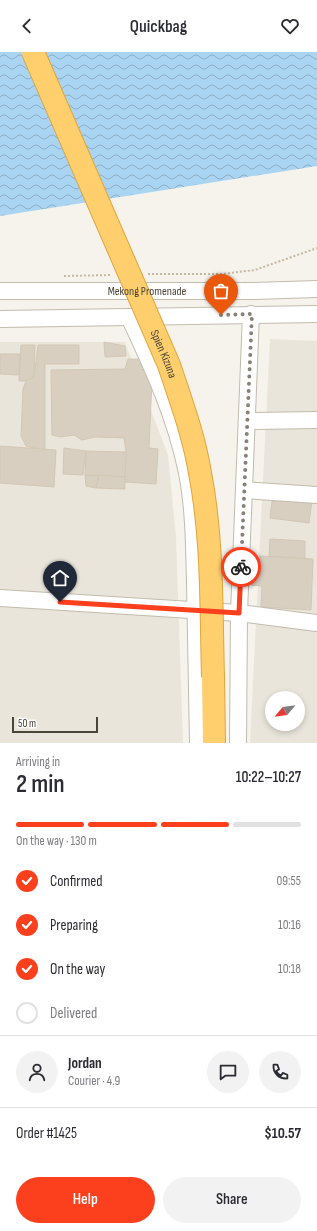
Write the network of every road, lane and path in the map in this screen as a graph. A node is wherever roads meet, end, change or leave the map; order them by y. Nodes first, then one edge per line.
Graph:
1 (33, 52) edge
2 (317, 248) edge
3 (146, 274) dead end
4 (115, 275) dead end
5 (61, 276) dead end
6 (317, 289) edge
7 (0, 291) edge
8 (252, 314) junction
9 (317, 314) edge
10 (130, 317) junction
11 (0, 319) edge
12 (317, 420) edge
13 (247, 421) junction
14 (244, 490) junction
15 (317, 495) edge
16 (0, 598) edge
17 (196, 611) junction
18 (239, 613) junction
19 (317, 623) edge
20 (198, 743) edge
21 (214, 743) edge
22 (238, 743) edge

1 - 21 highway, Spien Kizuna, bridge
2 - 3 path
4 - 5 path
6 - 7 street, Mekong Promenade
8 - 9 street
8 - 10 street
8 - 13 street
10 - 11 street
10 - 17 street
12 - 13 street
13 - 14 street
14 - 15 street
14 - 18 street
16 - 17 street
17 - 18 street
17 - 20 street
18 - 19 street
18 - 22 street

